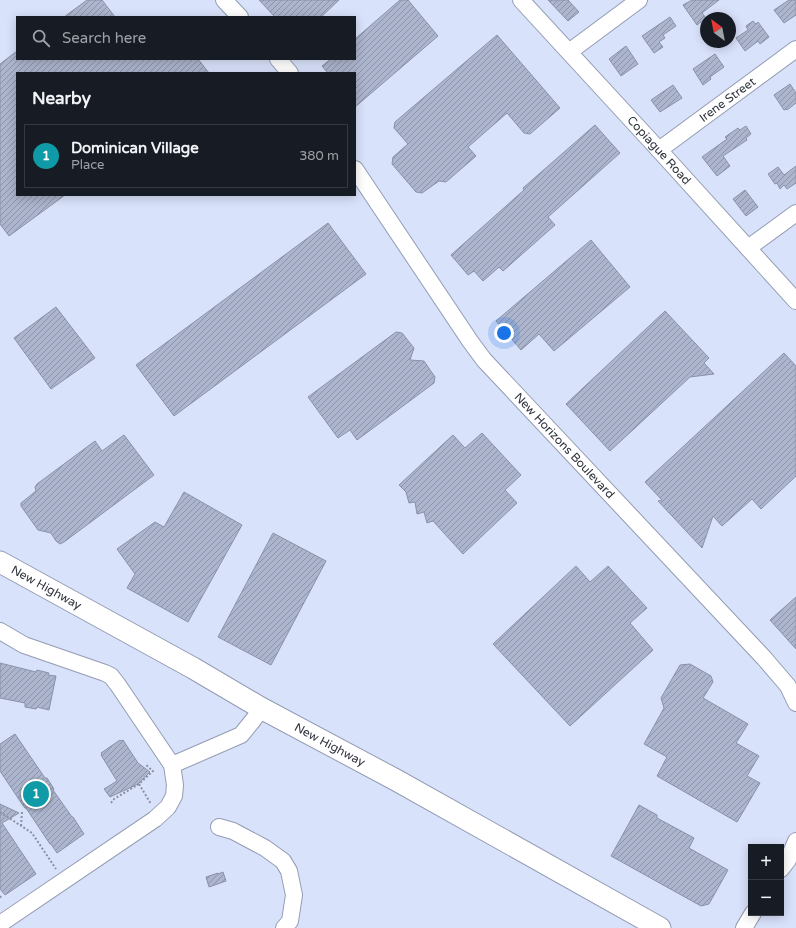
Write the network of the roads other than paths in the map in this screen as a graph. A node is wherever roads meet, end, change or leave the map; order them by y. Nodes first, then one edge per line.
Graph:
1 (224, 0) edge
2 (521, 0) edge
3 (640, 0) edge
4 (239, 16) edge
5 (796, 50) edge
6 (569, 52) junction
7 (279, 60) edge
8 (289, 72) edge
9 (659, 150) junction
10 (356, 171) edge
11 (796, 213) edge
12 (748, 248) junction
13 (796, 301) edge
14 (0, 562) edge
15 (0, 631) edge
16 (796, 703) edge
17 (261, 708) junction
18 (172, 765) junction
19 (219, 827) dead end
20 (796, 841) edge
21 (784, 865) edge
22 (751, 916) edge
23 (0, 924) edge
24 (284, 928) edge
25 (660, 928) edge
26 (744, 928) edge

1 - 4 street
2 - 6 street, Copiague Road
3 - 6 street
5 - 9 street, Irene Street
6 - 9 street, Copiague Road
7 - 8 street
9 - 12 street, Copiague Road
10 - 16 street, New Horizons Boulevard
11 - 12 street
12 - 13 street, Copiague Road
14 - 17 main road, New Highway
15 - 18 street
17 - 18 street
17 - 25 main road, New Highway
18 - 23 street
19 - 24 street
20 - 21 street
22 - 26 street

